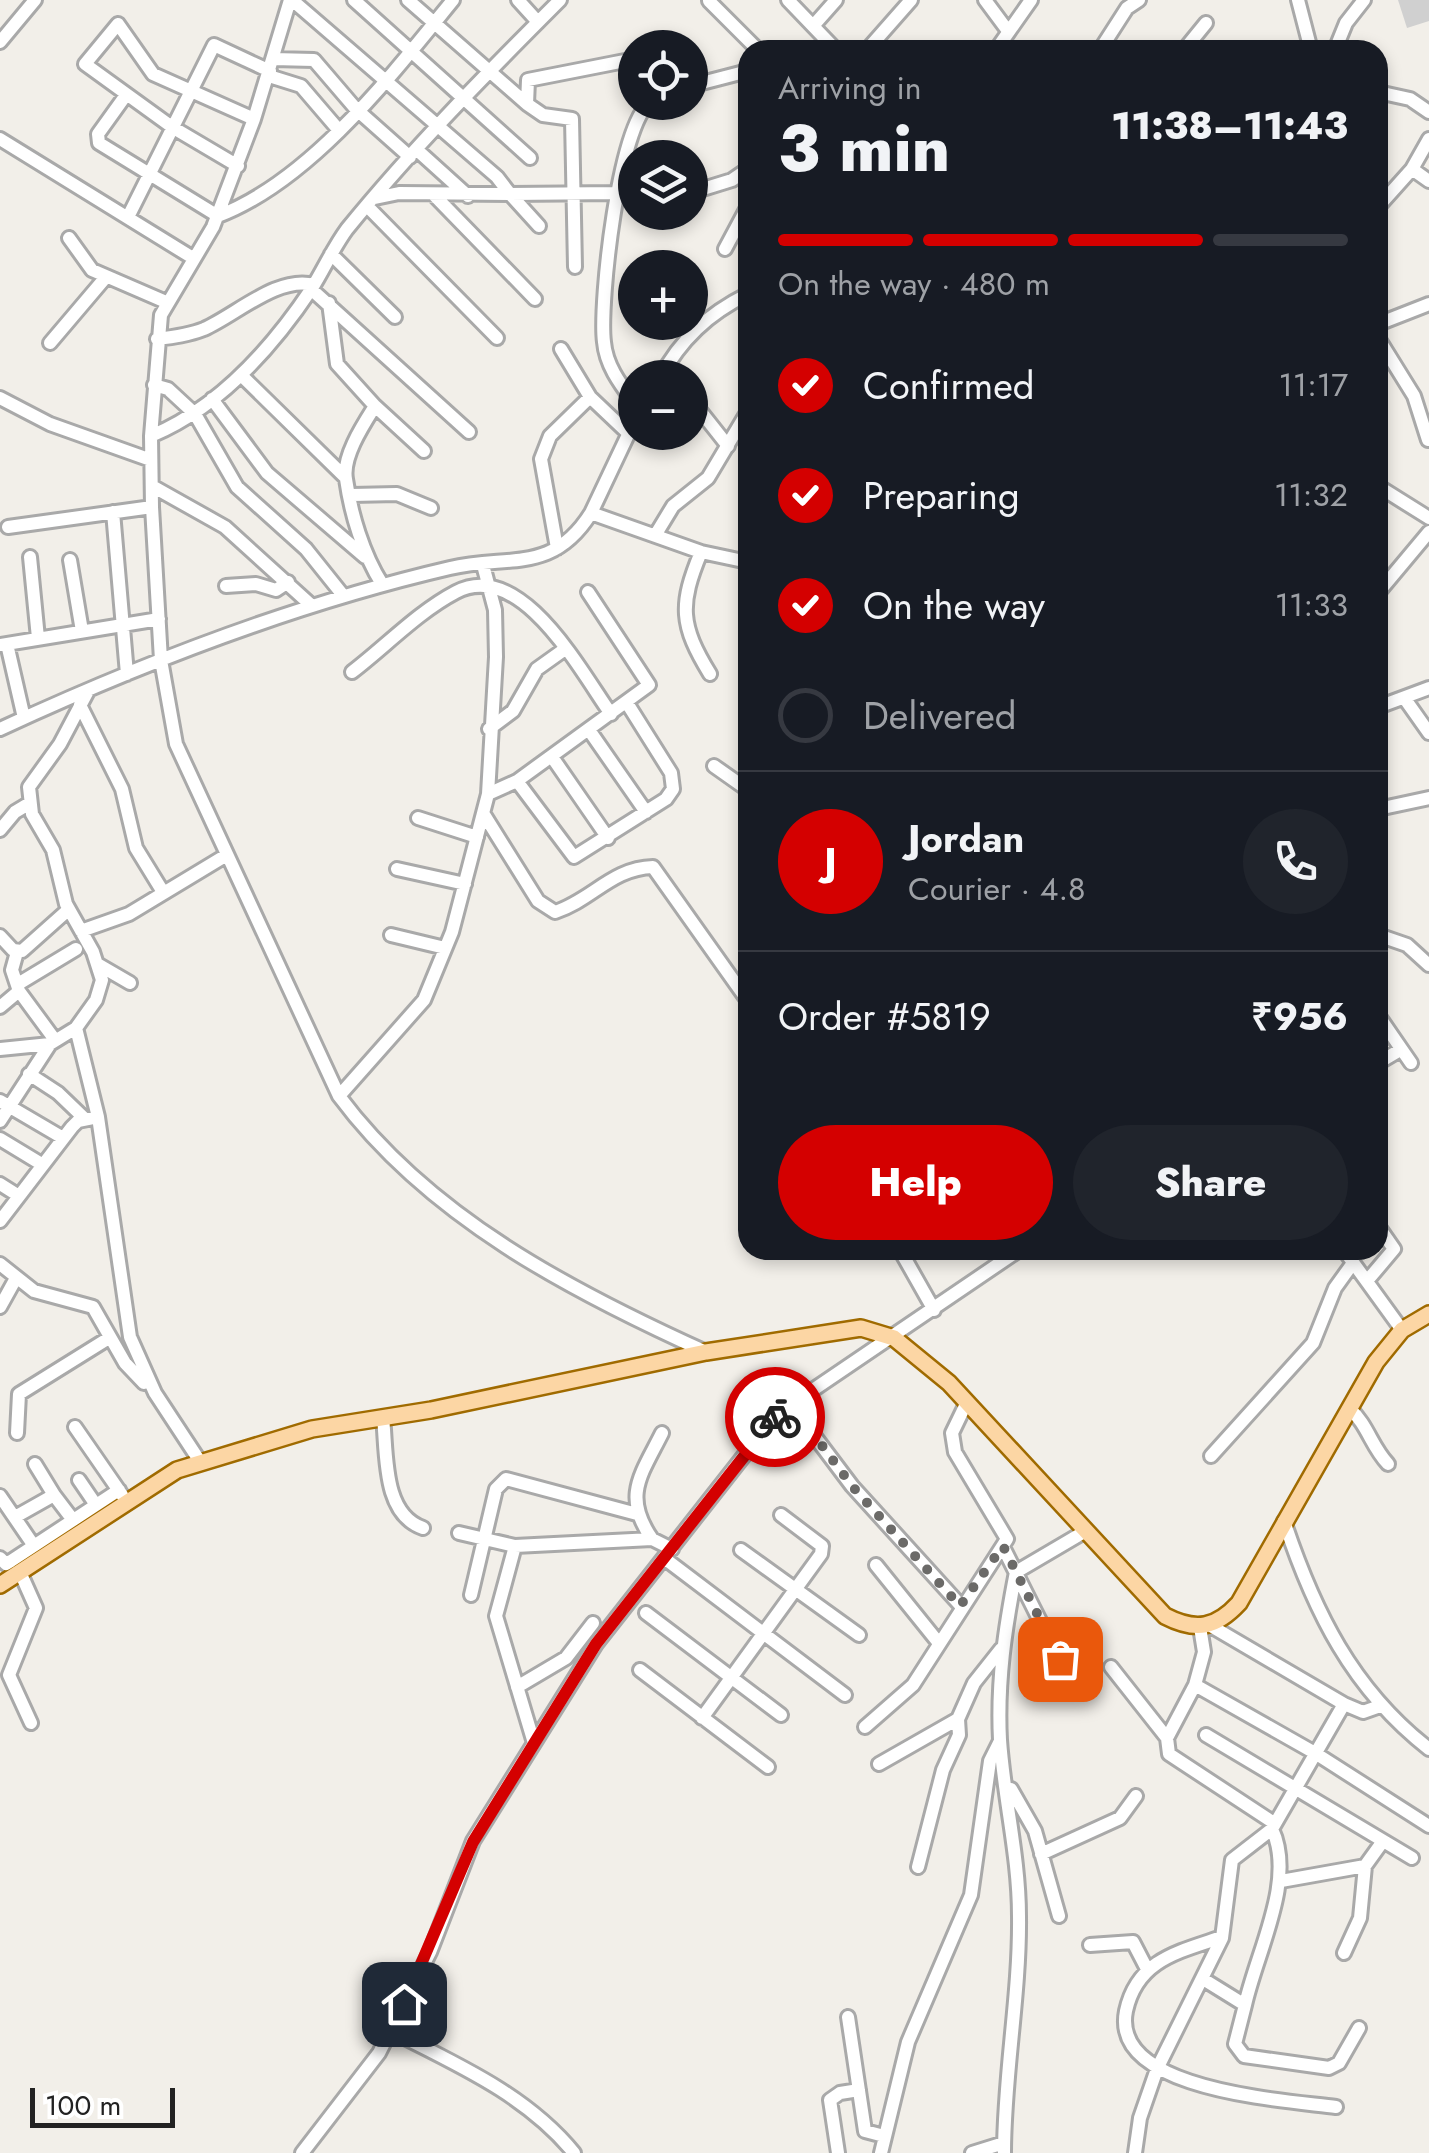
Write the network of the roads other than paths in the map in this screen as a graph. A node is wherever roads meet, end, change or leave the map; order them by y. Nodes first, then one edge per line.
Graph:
1 (34, 0) edge
2 (291, 0) edge
3 (354, 0) edge
4 (408, 0) edge
5 (453, 0) edge
6 (518, 0) edge
7 (560, 0) edge
8 (788, 0) edge
9 (912, 0) edge
10 (984, 0) edge
11 (1030, 0) edge
12 (1139, 0) edge
13 (1298, 0) edge
14 (1364, 0) edge
15 (709, 2) edge
16 (832, 2) edge
17 (538, 22) junction
18 (434, 23) junction
19 (1206, 23) dead end
20 (814, 26) junction
21 (1008, 32) junction
22 (2, 34) edge
23 (748, 40) edge
24 (827, 40) edge
25 (876, 40) edge
26 (1003, 40) edge
27 (1106, 40) edge
28 (1192, 40) edge
29 (1308, 40) edge
30 (1339, 40) edge
31 (409, 50) junction
32 (618, 62) edge
33 (489, 68) junction
34 (271, 69) junction
35 (738, 73) edge
36 (385, 78) junction
37 (708, 81) edge
38 (192, 88) junction
39 (1388, 94) edge
40 (126, 95) junction
41 (462, 96) junction
42 (527, 104) junction
43 (356, 109) junction
44 (1429, 112) edge
45 (254, 119) junction
46 (437, 125) junction
47 (172, 127) junction
48 (338, 128) junction
49 (0, 139) edge
50 (1429, 139) edge
51 (413, 153) junction
52 (530, 158) dead end
53 (238, 166) junction
54 (1412, 169) junction
55 (149, 174) junction
56 (738, 176) edge
57 (1429, 181) edge
58 (708, 187) edge
59 (571, 190) junction
60 (617, 193) joint
61 (433, 194) junction
62 (510, 194) junction
63 (468, 196) junction
64 (1388, 196) edge
65 (370, 202) junction
66 (128, 216) junction
67 (218, 216) junction
68 (738, 225) edge
69 (538, 226) dead end
70 (70, 238) dead end
71 (725, 249) dead end
72 (331, 254) junction
73 (193, 258) junction
74 (575, 267) dead end
75 (106, 276) junction
76 (312, 287) junction
77 (535, 298) dead end
78 (738, 301) edge
79 (166, 302) junction
80 (329, 304) junction
81 (1429, 304) edge
82 (395, 317) dead end
83 (1388, 320) edge
84 (497, 338) dead end
85 (157, 339) junction
86 (50, 343) dead end
87 (561, 349) dead end
88 (1388, 354) edge
89 (670, 360) edge
90 (241, 376) junction
91 (618, 382) edge
92 (154, 385) junction
93 (590, 397) junction
94 (0, 398) edge
95 (212, 399) junction
96 (375, 406) junction
97 (195, 414) junction
98 (708, 416) edge
99 (618, 424) edge
100 (738, 429) edge
101 (470, 432) dead end
102 (151, 436) junction
103 (1428, 440) edge
104 (728, 446) junction
105 (622, 450) edge
106 (424, 451) dead end
107 (151, 460) junction
108 (345, 477) junction
109 (152, 486) junction
110 (1388, 492) edge
111 (352, 496) junction
112 (152, 507) junction
113 (431, 508) dead end
114 (114, 512) junction
115 (592, 513) junction
116 (1429, 518) edge
117 (8, 527) dead end
118 (1429, 532) edge
119 (656, 534) junction
120 (556, 548) junction
121 (701, 552) junction
122 (30, 557) dead end
123 (365, 557) junction
124 (70, 560) dead end
125 (738, 560) edge
126 (483, 564) junction
127 (1388, 581) edge
128 (288, 582) junction
129 (382, 584) junction
130 (488, 585) junction
131 (226, 586) dead end
132 (588, 592) dead end
133 (342, 594) junction
134 (311, 605) junction
135 (159, 618) junction
136 (122, 624) junction
137 (82, 631) junction
138 (38, 638) junction
139 (2, 644) edge
140 (564, 649) junction
141 (161, 660) junction
142 (352, 672) dead end
143 (127, 674) junction
144 (710, 674) dead end
145 (1429, 688) edge
146 (88, 690) junction
147 (1405, 700) junction
148 (627, 703) junction
149 (1388, 704) edge
150 (80, 705) junction
151 (612, 714) junction
152 (24, 718) junction
153 (0, 729) edge
154 (489, 729) junction
155 (589, 730) junction
156 (1429, 733) edge
157 (552, 757) junction
158 (714, 766) dead end
159 (517, 781) junction
160 (738, 783) edge
161 (488, 794) junction
162 (1429, 798) edge
163 (30, 803) junction
164 (1388, 806) edge
165 (646, 812) junction
166 (483, 814) junction
167 (418, 818) dead end
168 (0, 830) edge
169 (477, 837) junction
170 (608, 838) junction
171 (226, 856) junction
172 (396, 869) dead end
173 (465, 884) junction
174 (163, 892) junction
175 (68, 910) junction
176 (80, 931) junction
177 (0, 936) edge
178 (391, 936) dead end
179 (1388, 938) edge
180 (445, 948) junction
181 (76, 949) dead end
182 (17, 952) junction
183 (1429, 965) edge
184 (99, 966) junction
185 (130, 984) dead end
186 (738, 986) edge
187 (18, 987) junction
188 (2, 1003) edge
189 (76, 1028) junction
190 (1388, 1031) edge
191 (52, 1042) junction
192 (0, 1049) edge
193 (1400, 1050) junction
194 (1388, 1058) edge
195 (1410, 1063) dead end
196 (29, 1074) junction
197 (339, 1096) junction
198 (4, 1104) edge
199 (91, 1118) junction
200 (0, 1121) edge
201 (63, 1138) junction
202 (0, 1139) edge
203 (43, 1165) junction
204 (0, 1184) edge
205 (19, 1196) junction
206 (0, 1220) edge
207 (906, 1260) edge
208 (1005, 1260) edge
209 (1351, 1260) edge
210 (1385, 1260) edge
211 (1353, 1263) junction
212 (0, 1264) edge
213 (15, 1280) junction
214 (1367, 1281) junction
215 (0, 1308) edge
216 (934, 1310) junction
217 (1429, 1314) edge
218 (1402, 1330) junction
219 (110, 1338) junction
220 (894, 1338) junction
221 (706, 1352) junction
222 (154, 1393) junction
223 (966, 1404) junction
224 (792, 1405) junction
225 (1349, 1408) junction
226 (383, 1418) junction
227 (75, 1427) dead end
228 (17, 1433) dead end
229 (662, 1433) dead end
230 (1211, 1456) dead end
231 (201, 1463) junction
232 (35, 1464) dead end
233 (1388, 1464) dead end
234 (78, 1480) dead end
235 (54, 1495) junction
236 (0, 1496) edge
237 (122, 1496) junction
238 (96, 1505) junction
239 (637, 1514) junction
240 (780, 1516) dead end
241 (14, 1517) junction
242 (74, 1520) junction
243 (1284, 1520) junction
244 (423, 1528) dead end
245 (1084, 1532) junction
246 (459, 1533) dead end
247 (484, 1539) junction
248 (652, 1539) junction
249 (34, 1546) junction
250 (514, 1546) junction
251 (1003, 1546) junction
252 (741, 1550) dead end
253 (668, 1554) junction
254 (0, 1558) edge
255 (876, 1565) dead end
256 (20, 1572) junction
257 (1016, 1572) junction
258 (0, 1585) edge
259 (795, 1589) junction
260 (472, 1595) dead end
261 (960, 1606) junction
262 (646, 1614) dead end
263 (592, 1623) dead end
264 (1205, 1626) junction
265 (763, 1633) junction
266 (859, 1635) dead end
267 (938, 1642) junction
268 (1001, 1650) junction
269 (1060, 1659) dead end
270 (1111, 1668) dead end
271 (640, 1670) dead end
272 (730, 1678) junction
273 (1195, 1686) junction
274 (517, 1687) junction
275 (845, 1696) dead end
276 (1344, 1704) junction
277 (1380, 1706) junction
278 (781, 1716) dead end
279 (702, 1718) junction
280 (958, 1719) junction
281 (31, 1722) dead end
282 (865, 1728) dead end
283 (1206, 1735) dead end
284 (1167, 1738) junction
285 (1000, 1741) junction
286 (534, 1742) junction
287 (1429, 1749) edge
288 (1315, 1753) junction
289 (879, 1764) dead end
290 (768, 1767) dead end
291 (1007, 1783) junction
292 (1295, 1788) junction
293 (1136, 1796) dead end
294 (1273, 1826) junction
295 (1429, 1826) edge
296 (1384, 1841) junction
297 (1041, 1854) junction
298 (1412, 1858) dead end
299 (918, 1866) dead end
300 (1365, 1866) junction
301 (1281, 1881) junction
302 (1058, 1916) dead end
303 (1222, 1936) junction
304 (1090, 1945) dead end
305 (1344, 1953) dead end
306 (1147, 1968) junction
307 (1203, 1979) junction
308 (1246, 2005) junction
309 (848, 2017) dead end
310 (1359, 2028) dead end
311 (391, 2030) junction
312 (1157, 2069) junction
313 (859, 2090) junction
314 (1336, 2107) dead end
315 (884, 2136) junction
316 (1004, 2148) edge
317 (878, 2152) edge
318 (302, 2153) edge
319 (574, 2153) edge
320 (838, 2153) edge
321 (972, 2153) edge
322 (1135, 2153) edge

1 - 22 street
2 - 34 street
2 - 36 street
3 - 31 street
4 - 18 street
5 - 18 street
6 - 17 street
7 - 17 street
8 - 20 street
9 - 25 street
10 - 21 street
11 - 21 street
12 - 27 street
13 - 29 street
14 - 30 street
15 - 23 street
16 - 20 street
17 - 33 street
18 - 31 street
18 - 33 street
19 - 28 street
20 - 24 street
21 - 26 street
31 - 36 street
31 - 41 street
32 - 42 street
33 - 41 street
33 - 42 street
34 - 38 street
34 - 43 street
34 - 45 street
34 - 48 street
35 - 37 street
36 - 43 street
36 - 46 street
38 - 40 street
38 - 45 street
38 - 47 street
39 - 44 street
40 - 47 street
40 - 55 street
41 - 46 street
41 - 52 street
42 - 59 street
43 - 48 street
43 - 51 street
45 - 53 street
46 - 51 street
46 - 62 street
47 - 53 street
47 - 55 street
48 - 67 street
49 - 66 street
50 - 54 street
51 - 63 street
51 - 65 street
53 - 67 street
54 - 57 street
54 - 64 street
55 - 66 street
55 - 67 street
56 - 58 street
59 - 60 street
59 - 62 street
59 - 74 street
60 - 91 street
61 - 63 street
61 - 65 street
61 - 77 street
62 - 63 street
62 - 69 street
65 - 72 street
65 - 84 street
66 - 73 street
67 - 73 street
68 - 71 street
70 - 75 street
72 - 76 street
72 - 82 street
73 - 79 street
75 - 79 street
75 - 86 street
76 - 80 street
76 - 85 street
76 - 90 street
78 - 89 street
79 - 85 street
80 - 96 street
80 - 101 street
81 - 83 street
85 - 92 street
87 - 93 street
88 - 103 street
90 - 95 street
90 - 108 street
92 - 97 street
92 - 102 street
93 - 99 street
93 - 120 street
94 - 107 street
95 - 97 street
95 - 123 street
96 - 106 street
96 - 108 street
97 - 102 street
97 - 133 street
98 - 104 street
100 - 104 street
102 - 107 street
104 - 119 street
105 - 115 street
107 - 109 street
108 - 111 street
109 - 112 street
109 - 128 street
110 - 116 street
111 - 113 street
111 - 123 street
112 - 114 street
112 - 135 street
114 - 117 street
114 - 136 street
115 - 119 street
115 - 120 street
118 - 127 street
119 - 121 street
120 - 126 street
121 - 125 street
121 - 144 street
122 - 138 street
123 - 129 street
124 - 137 street
126 - 129 street
126 - 130 street
128 - 131 street
128 - 134 street
129 - 133 street
130 - 140 street
130 - 142 street
130 - 154 street
132 - 148 street
133 - 134 street
134 - 141 street
135 - 136 street
135 - 141 street
136 - 137 street
136 - 143 street
137 - 138 street
138 - 139 street
139 - 152 street
140 - 151 street
140 - 154 street
141 - 143 street
141 - 171 street
143 - 146 street
145 - 147 street
146 - 150 street
146 - 152 street
147 - 149 street
147 - 156 street
148 - 151 street
148 - 165 street
150 - 163 street
150 - 174 street
151 - 155 street
152 - 153 street
154 - 161 street
155 - 157 street
155 - 165 street
157 - 159 street
157 - 170 street
158 - 160 street
159 - 161 street
159 - 170 street
161 - 166 street
162 - 164 street
163 - 168 street
163 - 175 street
165 - 170 street
166 - 169 street
166 - 186 street
167 - 169 street
169 - 173 street
171 - 174 street
171 - 197 street
172 - 173 street
173 - 180 street
174 - 176 street
175 - 176 street
175 - 182 street
176 - 184 street
177 - 182 street
178 - 180 street
179 - 183 street
180 - 197 street
181 - 187 street
182 - 187 street
184 - 185 street
184 - 189 street
187 - 188 street
187 - 191 street
189 - 191 street
189 - 199 street
190 - 193 street
191 - 192 street
191 - 196 street
193 - 194 street
193 - 195 street
196 - 198 street
196 - 199 street
197 - 221 street
198 - 200 street
198 - 201 street
199 - 201 street
199 - 222 street
201 - 203 street
202 - 203 street
203 - 205 street
204 - 205 street
205 - 206 street
207 - 216 street
208 - 216 street
209 - 211 street
210 - 214 street
211 - 214 street
211 - 230 street
212 - 213 street
213 - 215 street
213 - 219 street
214 - 218 street
216 - 220 street
217 - 218 main road
218 - 225 main road
219 - 222 street
219 - 228 street
220 - 221 main road
220 - 223 main road
220 - 224 street
221 - 226 main road
222 - 231 street
223 - 245 main road
223 - 251 street
224 - 253 street
224 - 261 street
225 - 233 street
225 - 243 main road
226 - 231 main road
226 - 244 street
227 - 237 street
229 - 239 street
231 - 237 main road
232 - 235 street
234 - 238 street
235 - 241 street
235 - 242 street
236 - 241 street
237 - 238 street
237 - 256 main road
238 - 242 street
239 - 247 street
239 - 248 street
240 - 259 street
241 - 249 street
242 - 249 street
243 - 264 main road
243 - 277 street
245 - 257 street
245 - 264 main road
246 - 247 street
247 - 250 street
247 - 260 street
248 - 250 street
248 - 253 street
249 - 254 street
250 - 274 street
251 - 257 street
251 - 261 street
252 - 259 street
253 - 265 street
253 - 286 street
255 - 267 street
256 - 258 main road
256 - 281 street
257 - 268 street
257 - 269 street
259 - 265 street
259 - 266 street
261 - 267 street
262 - 272 street
263 - 274 street
264 - 273 street
264 - 276 street
265 - 272 street
265 - 275 street
267 - 282 street
268 - 280 street
268 - 285 street
270 - 284 street
271 - 279 street
272 - 278 street
272 - 279 street
273 - 284 street
273 - 288 street
274 - 286 street
276 - 277 street
276 - 288 street
277 - 287 street
279 - 290 street
280 - 289 street
280 - 299 street
283 - 292 street
284 - 294 street
285 - 291 street
285 - 315 street
286 - 311 street
288 - 292 street
288 - 295 street
291 - 297 street
291 - 316 street
292 - 294 street
292 - 296 street
293 - 297 street
294 - 301 street
294 - 303 street
296 - 298 street
296 - 300 street
297 - 302 street
300 - 301 street
300 - 305 street
301 - 308 street
303 - 306 street
303 - 307 street
304 - 306 street
306 - 312 street
307 - 308 street
307 - 312 street
308 - 310 street
309 - 313 street
311 - 318 street
311 - 319 street
312 - 314 street
312 - 322 street
313 - 315 street
313 - 320 street
315 - 317 street
316 - 321 street

